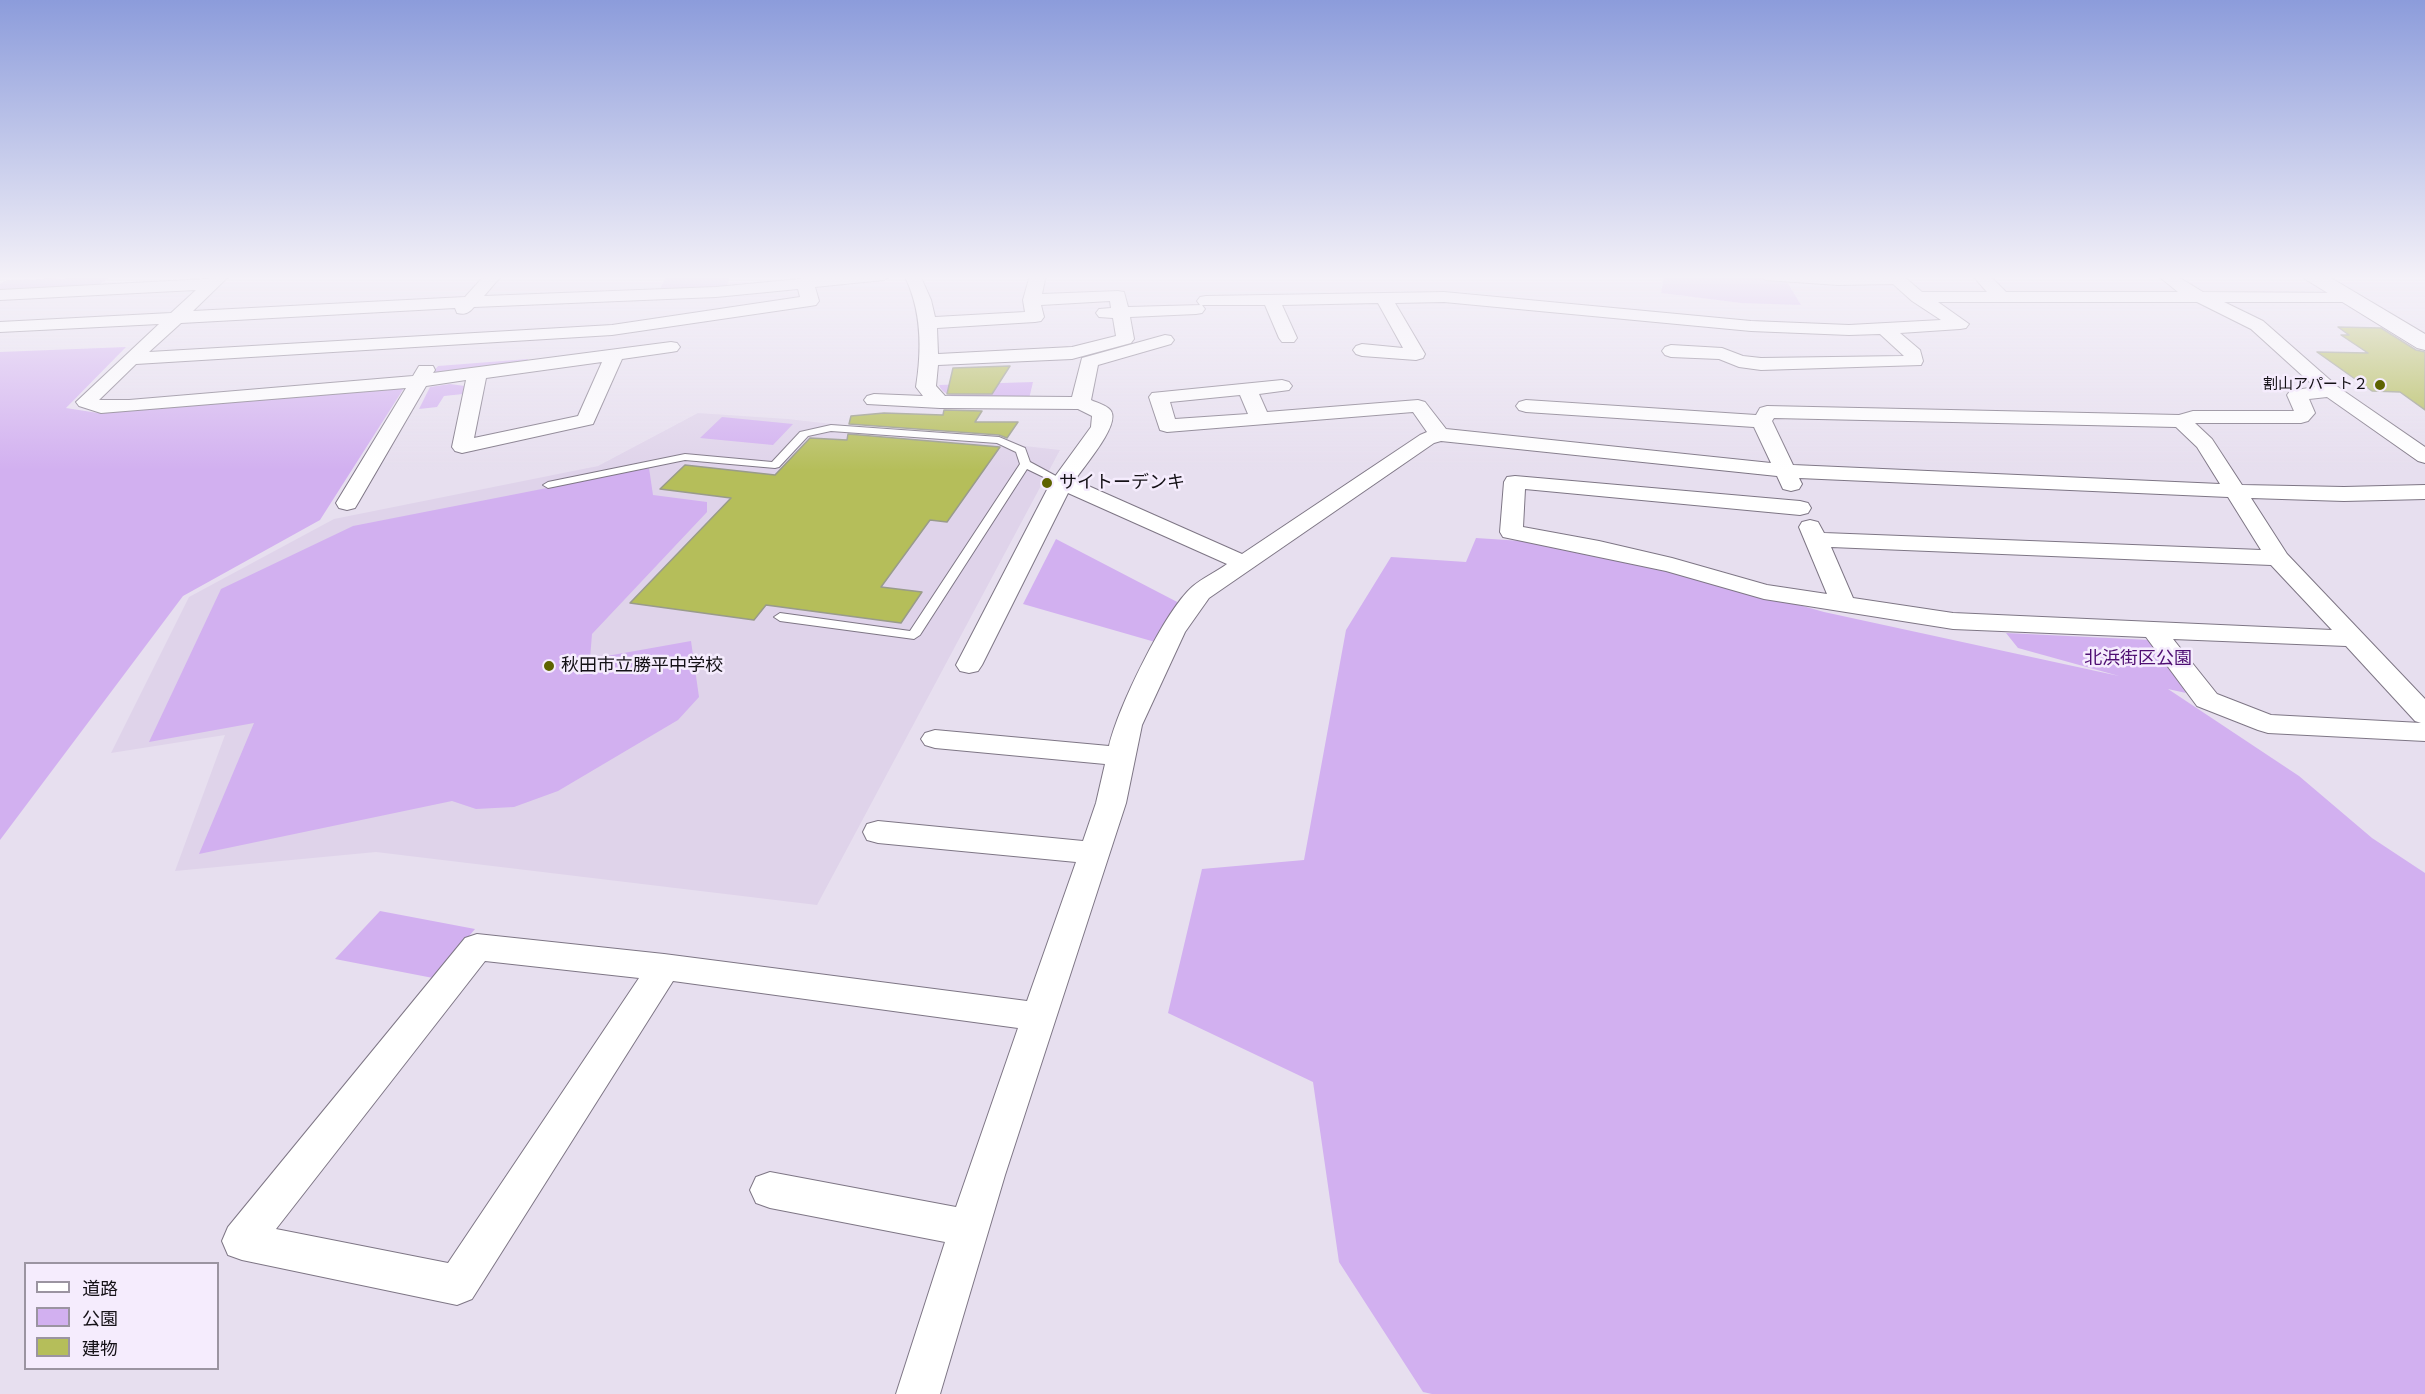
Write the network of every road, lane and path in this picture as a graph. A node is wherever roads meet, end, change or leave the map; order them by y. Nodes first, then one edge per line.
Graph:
1 (47, 340) edge
2 (151, 340) edge
3 (444, 340) joint
4 (929, 340) edge
5 (1121, 340) edge
6 (1165, 340) dead end
7 (1408, 340) edge
8 (1897, 340) edge
9 (2274, 340) edge
10 (41, 345) dead end
11 (671, 347) dead end
12 (1362, 350) dead end
13 (1671, 351) dead end
14 (615, 355) junction
15 (131, 359) junction
16 (930, 360) junction
17 (477, 375) junction
18 (419, 381) junction
19 (1282, 386) dead end
20 (1247, 389) junction
21 (2331, 391) junction
22 (874, 400) dead end
23 (940, 402) junction
24 (1081, 403) junction
25 (1526, 406) dead end
26 (1260, 419) junction
27 (1762, 421) junction
28 (2181, 421) junction
29 (1440, 435) junction
30 (2425, 457) edge
31 (1025, 464) junction
32 (1786, 471) junction
33 (1062, 482) junction
34 (548, 485) dead end
35 (2235, 491) junction
36 (2425, 492) edge
37 (347, 503) dead end
38 (1800, 508) junction
39 (1817, 540) junction
40 (2278, 558) junction
41 (1244, 563) junction
42 (1843, 603) junction
43 (780, 617) dead end
44 (2152, 629) junction
45 (2354, 639) junction
46 (969, 665) dead end
47 (2425, 715) edge
48 (2425, 732) edge
49 (935, 739) dead end
50 (1121, 756) junction
51 (878, 832) dead end
52 (1094, 853) junction
53 (664, 967) junction
54 (1038, 1017) junction
55 (770, 1190) dead end
56 (969, 1228) junction
57 (918, 1394) edge

1 - 10 street
2 - 15 street
3 - 15 street
3 - 18 street
4 - 16 street
5 - 16 street
6 - 24 street
7 - 12 street
8 - 13 street
9 - 21 street
11 - 14 street
14 - 17 street
14 - 17 street
15 - 18 street
16 - 23 street
17 - 18 street
18 - 37 street
19 - 20 street
20 - 26 street
20 - 26 street
21 - 28 street
21 - 30 street
22 - 23 street
23 - 24 street
24 - 33 street
25 - 27 street
26 - 29 street
27 - 28 street
27 - 32 street
28 - 35 street
29 - 32 street
29 - 41 street
31 - 33 lane
31 - 34 lane
31 - 43 lane
32 - 35 street
32 - 38 street
33 - 41 street
33 - 46 street
35 - 36 street
35 - 40 street
38 - 39 street
38 - 42 street
39 - 40 street
39 - 42 street
40 - 45 street
41 - 50 street
42 - 44 street
44 - 45 street
44 - 48 street
45 - 47 street
49 - 50 street
50 - 52 street
51 - 52 street
52 - 54 street
53 - 53 street
53 - 54 street
54 - 56 street
55 - 56 street
56 - 57 street

